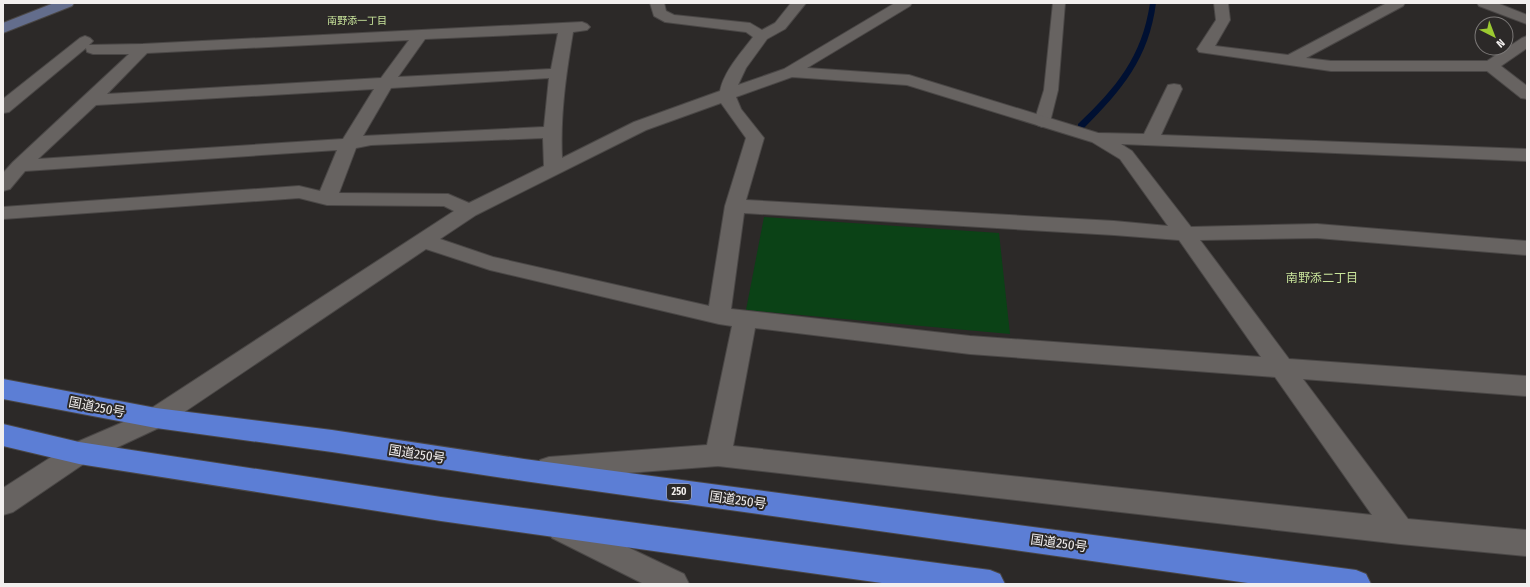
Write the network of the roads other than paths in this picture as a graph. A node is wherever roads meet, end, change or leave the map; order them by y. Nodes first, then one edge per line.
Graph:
1 (67, 3) edge
2 (657, 3) edge
3 (799, 3) edge
4 (905, 3) edge
5 (1059, 3) edge
6 (1221, 3) edge
7 (1398, 3) edge
8 (1484, 3) edge
9 (1527, 20) edge
10 (3, 28) edge
11 (421, 34) junction
12 (762, 36) junction
13 (1527, 41) edge
14 (142, 49) junction
15 (1290, 60) junction
16 (1490, 66) junction
17 (790, 72) junction
18 (558, 73) junction
19 (385, 84) junction
20 (1174, 89) dead end
21 (728, 94) junction
22 (1527, 94) edge
23 (91, 100) junction
24 (3, 108) edge
25 (1042, 122) junction
26 (552, 132) junction
27 (1096, 138) junction
28 (1150, 140) junction
29 (349, 144) junction
30 (1527, 155) edge
31 (20, 166) junction
32 (553, 169) junction
33 (3, 185) edge
34 (327, 198) junction
35 (735, 206) junction
36 (469, 211) junction
37 (3, 213) edge
38 (1185, 234) junction
39 (423, 241) junction
40 (1527, 248) edge
41 (719, 316) junction
42 (745, 319) junction
43 (1280, 367) junction
44 (1527, 386) edge
45 (3, 389) edge
46 (156, 418) junction
47 (3, 436) edge
48 (79, 453) junction
49 (718, 455) junction
50 (524, 470) junction
51 (3, 503) edge
52 (555, 525) junction
53 (1400, 531) junction
54 (1527, 543) edge
55 (674, 584) edge
56 (990, 584) edge
57 (1356, 584) edge

1 - 10 main road
2 - 12 street
3 - 12 street
4 - 17 street
5 - 25 lane
6 - 15 street
7 - 15 street
8 - 9 street
11 - 14 street
11 - 18 street
11 - 19 street
12 - 21 street
13 - 16 street
14 - 23 street
14 - 24 street
15 - 16 street
16 - 22 street
17 - 21 street
17 - 25 street
18 - 19 street
18 - 26 street
19 - 23 street
19 - 29 street
20 - 28 street
21 - 32 street
21 - 35 street
23 - 31 street
25 - 27 street
26 - 29 street
26 - 32 street
27 - 28 street
27 - 38 street
28 - 30 street
29 - 31 street
29 - 34 street
31 - 33 street
32 - 36 street
34 - 36 street
34 - 37 street
35 - 38 street
35 - 41 street
36 - 39 street
38 - 40 street
38 - 43 street
39 - 41 street
39 - 46 street
41 - 42 street
42 - 43 street
42 - 49 street
43 - 44 street
43 - 53 street
45 - 46 highway, 国道250号 / 250
46 - 48 street
46 - 50 highway, 国道250号 / 250
47 - 48 highway
48 - 51 street
48 - 52 highway
49 - 50 street
49 - 53 street
50 - 57 highway, 国道250号 / 250
52 - 55 street
52 - 56 highway
53 - 54 street

